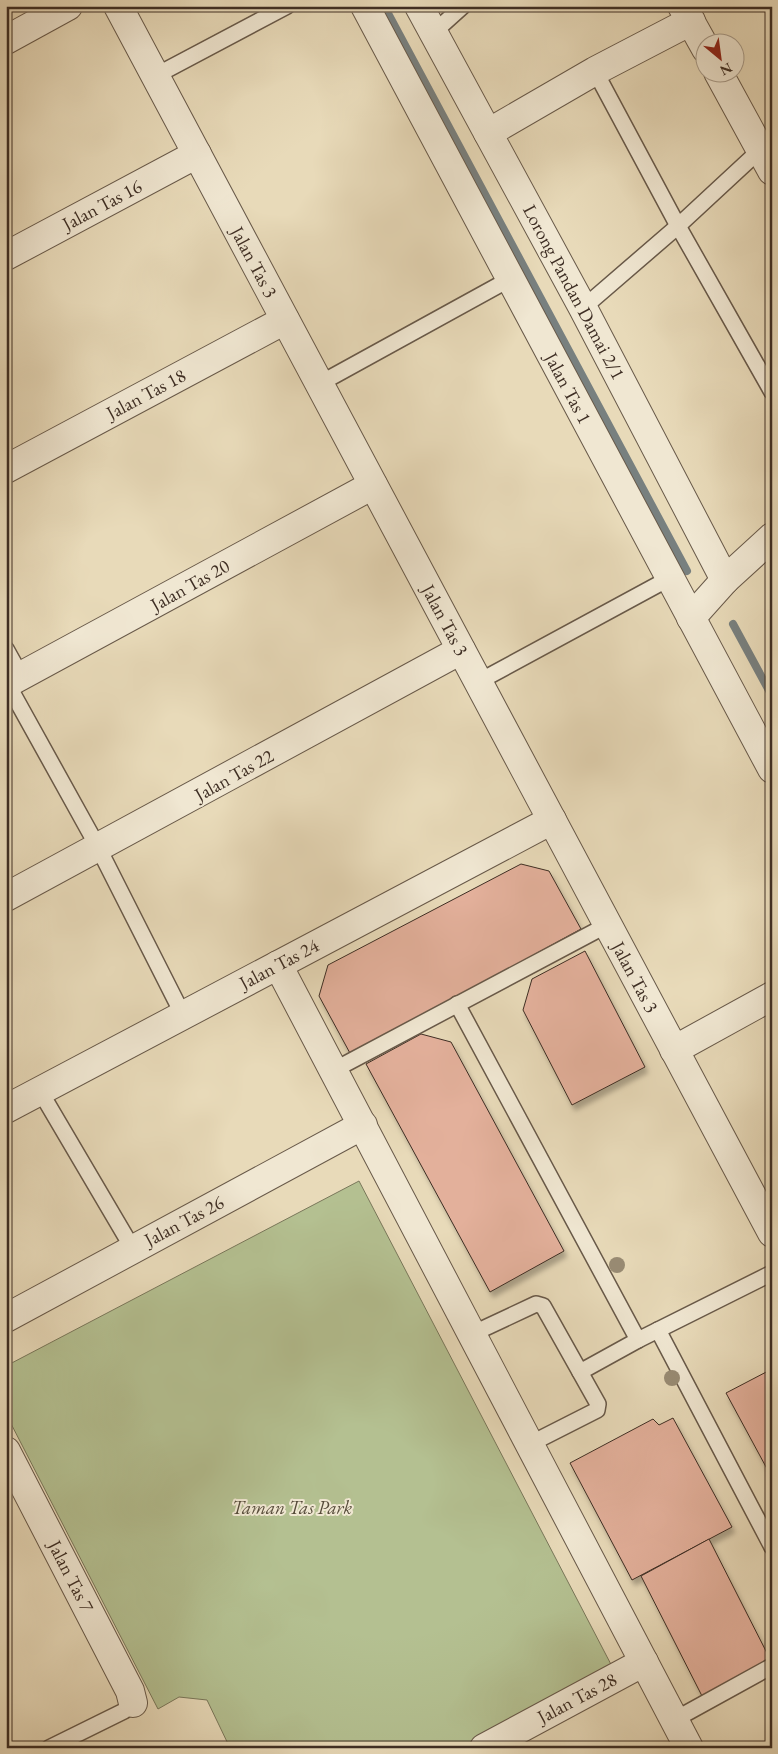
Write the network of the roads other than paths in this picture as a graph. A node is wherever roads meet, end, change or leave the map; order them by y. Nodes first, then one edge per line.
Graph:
1 (68, 6) edge
2 (118, 6) edge
3 (287, 6) edge
4 (364, 6) edge
5 (419, 6) edge
6 (463, 6) edge
7 (686, 14) edge
8 (697, 32) edge
9 (432, 33) junction
10 (6, 40) edge
11 (595, 71) junction
12 (155, 76) junction
13 (723, 82) edge
14 (488, 133) junction
15 (197, 154) junction
16 (766, 161) edge
17 (678, 226) junction
18 (6, 256) edge
19 (510, 278) junction
20 (583, 308) junction
21 (285, 320) junction
22 (319, 384) junction
23 (772, 392) edge
24 (6, 469) edge
25 (373, 485) junction
26 (772, 536) edge
27 (670, 578) junction
28 (725, 580) junction
29 (691, 618) junction
30 (6, 649) edge
31 (461, 650) junction
32 (11, 681) edge
33 (478, 682) junction
34 (772, 769) edge
35 (552, 820) junction
36 (98, 848) junction
37 (6, 897) edge
38 (607, 924) junction
39 (278, 965) junction
40 (772, 996) edge
41 (457, 1004) junction
42 (183, 1015) junction
43 (674, 1050) junction
44 (334, 1070) junction
45 (40, 1091) junction
46 (6, 1109) edge
47 (363, 1125) junction
48 (770, 1228) edge
49 (132, 1249) junction
50 (772, 1273) edge
51 (6, 1318) edge
52 (658, 1330) junction
53 (472, 1334) junction
54 (638, 1340) junction
55 (580, 1372) junction
56 (530, 1444) junction
57 (6, 1451) edge
58 (772, 1547) edge
59 (644, 1662) junction
60 (772, 1666) edge
61 (133, 1703) joint
62 (674, 1720) junction
63 (49, 1748) edge
64 (484, 1748) edge
65 (689, 1748) edge

1 - 10 street
2 - 12 street, Jalan Tas 3
3 - 12 lane
4 - 19 street, Jalan Tas 1
5 - 9 street, Lorong Pandan Damai 2/1
6 - 9 lane
7 - 8 street
7 - 11 street
9 - 14 street, Lorong Pandan Damai 2/1
11 - 14 street
11 - 17 lane
12 - 15 street, Jalan Tas 3
13 - 16 street
14 - 20 street, Lorong Pandan Damai 2/1
15 - 18 street, Jalan Tas 16
15 - 21 street, Jalan Tas 3
16 - 17 lane
17 - 20 lane
17 - 23 lane
19 - 22 lane
19 - 27 street, Jalan Tas 1
20 - 28 street, Lorong Pandan Damai 2/1
21 - 22 street, Jalan Tas 3
21 - 24 street, Jalan Tas 18
22 - 25 street, Jalan Tas 3
25 - 31 street, Jalan Tas 3
25 - 32 street, Jalan Tas 20
26 - 28 street
27 - 29 street, Jalan Tas 1
27 - 33 lane
28 - 29 street
29 - 34 street, Jalan Tas 1
30 - 32 lane
31 - 33 street, Jalan Tas 3
31 - 36 street, Jalan Tas 22
32 - 36 lane
33 - 35 street, Jalan Tas 3
35 - 38 street, Jalan Tas 3
35 - 39 street, Jalan Tas 24
36 - 37 street, Jalan Tas 22
36 - 42 lane
38 - 41 lane
38 - 43 street, Jalan Tas 3
39 - 42 street, Jalan Tas 24
39 - 44 street
40 - 43 street
41 - 44 lane
41 - 54 lane
42 - 45 street, Jalan Tas 24
43 - 48 street, Jalan Tas 3
44 - 47 street
45 - 46 street, Jalan Tas 24
45 - 49 lane
47 - 49 street, Jalan Tas 26
47 - 53 street
49 - 51 street, Jalan Tas 26
50 - 52 lane
52 - 54 lane
52 - 58 lane
53 - 55 lane
53 - 56 street
54 - 55 lane
55 - 56 lane
56 - 59 street
57 - 61 street, Jalan Tas 7
59 - 62 street
59 - 64 street, Jalan Tas 28
60 - 62 lane
61 - 63 lane
62 - 65 street

